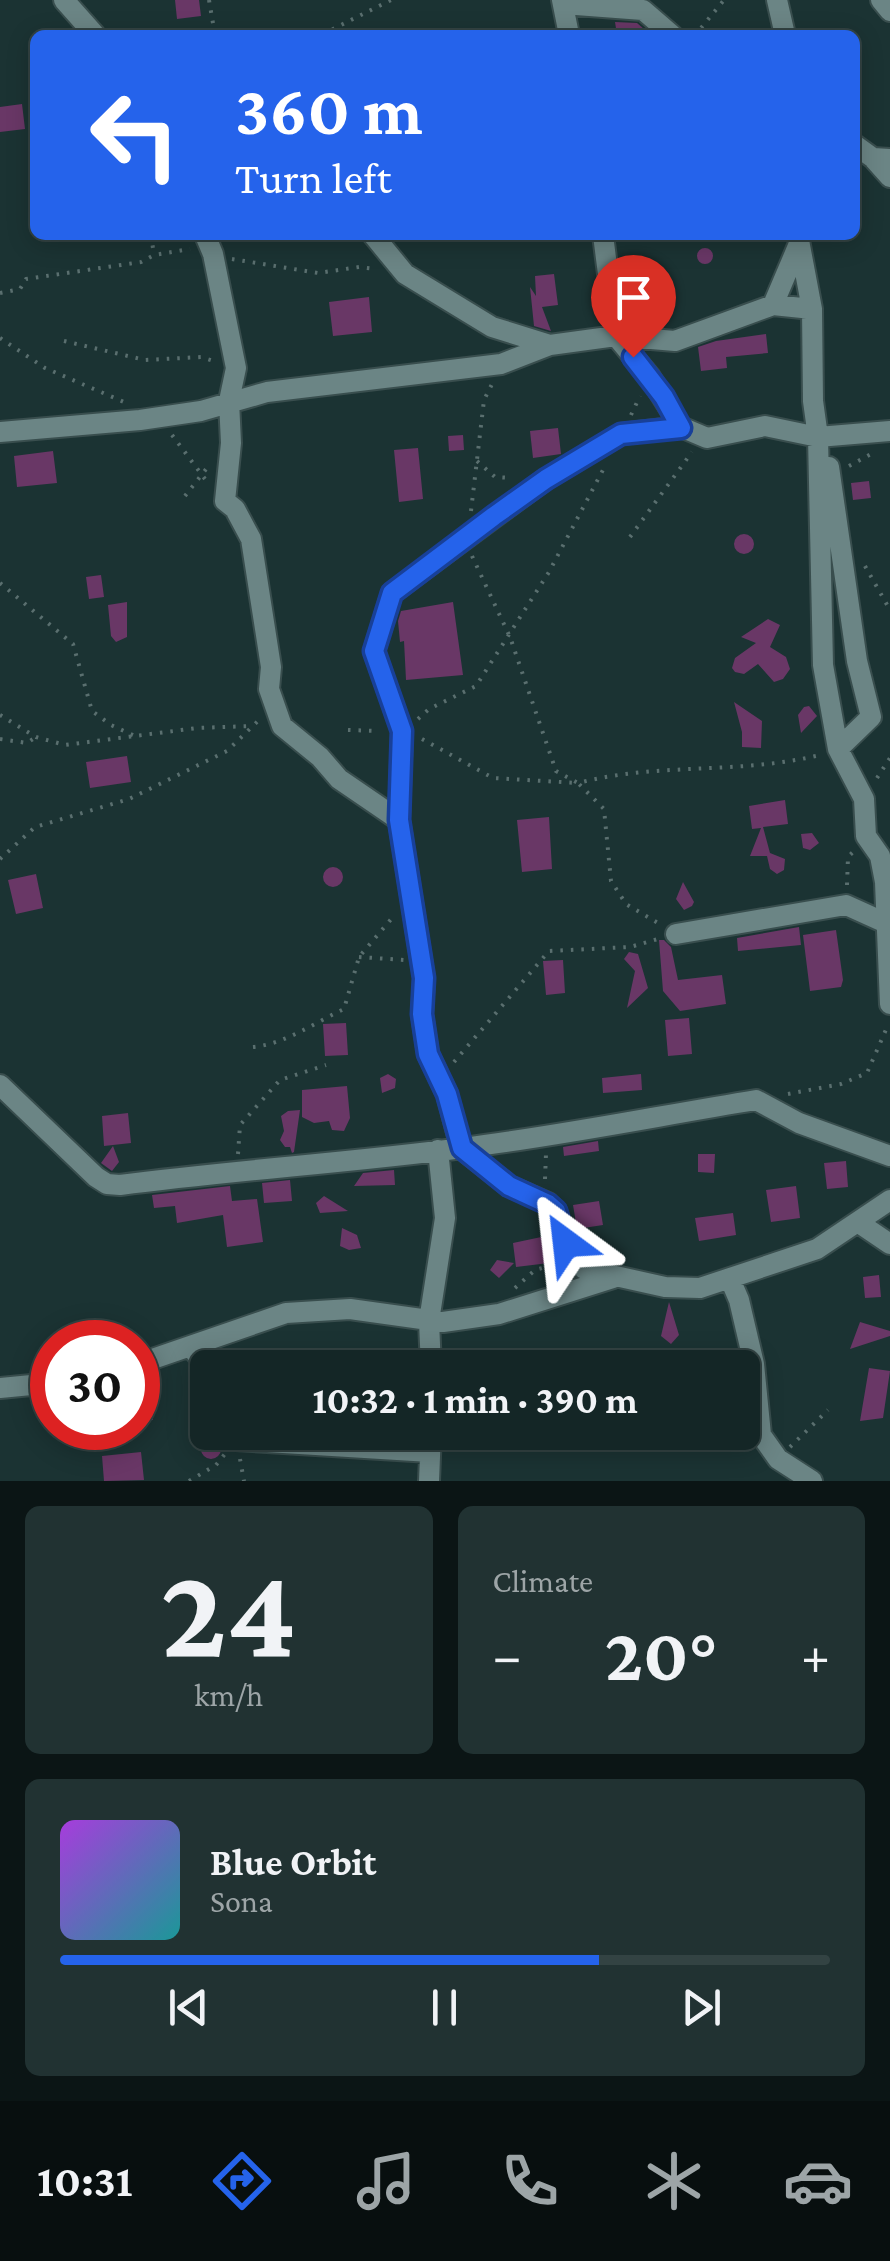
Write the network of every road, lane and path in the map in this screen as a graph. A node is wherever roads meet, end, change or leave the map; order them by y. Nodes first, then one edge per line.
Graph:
1 (64, 0) edge
2 (209, 0) edge
3 (391, 0) edge
4 (724, 0) edge
5 (777, 0) edge
6 (881, 0) edge
7 (562, 2) edge
8 (890, 11) edge
9 (91, 30) edge
10 (214, 30) edge
11 (332, 30) edge
12 (568, 30) edge
13 (666, 30) edge
14 (697, 30) edge
15 (783, 30) edge
16 (881, 158) edge
17 (890, 177) edge
18 (151, 240) edge
19 (377, 240) edge
20 (604, 240) edge
21 (798, 241) edge
22 (209, 244) edge
23 (154, 255) junction
24 (405, 274) junction
25 (0, 293) edge
26 (773, 305) junction
27 (812, 309) junction
28 (616, 336) junction
29 (64, 340) dead end
30 (550, 345) junction
31 (501, 364) junction
32 (236, 368) junction
33 (650, 377) junction
34 (228, 402) junction
35 (681, 428) junction
36 (0, 432) edge
37 (890, 432) edge
38 (621, 434) junction
39 (818, 437) junction
40 (706, 438) junction
41 (874, 453) dead end
42 (475, 459) junction
43 (831, 475) junction
44 (546, 479) junction
45 (469, 534) junction
46 (839, 534) junction
47 (630, 537) dead end
48 (0, 583) edge
49 (890, 610) edge
50 (510, 637) junction
51 (274, 706) junction
52 (0, 714) edge
53 (880, 714) edge
54 (252, 726) junction
55 (348, 730) dead end
56 (402, 731) junction
57 (36, 736) junction
58 (137, 737) junction
59 (0, 738) edge
60 (838, 749) junction
61 (578, 782) junction
62 (399, 820) junction
63 (866, 836) junction
64 (0, 860) edge
65 (412, 895) junction
66 (846, 905) junction
67 (888, 924) edge
68 (676, 934) junction
69 (359, 957) junction
70 (424, 978) junction
71 (890, 1004) edge
72 (890, 1020) edge
73 (253, 1047) dead end
74 (326, 1066) dead end
75 (0, 1084) edge
76 (447, 1094) junction
77 (756, 1100) junction
78 (546, 1134) junction
79 (462, 1148) junction
80 (438, 1150) junction
81 (890, 1156) edge
82 (238, 1169) junction
83 (890, 1200) edge
84 (548, 1204) junction
85 (859, 1223) junction
86 (890, 1244) edge
87 (584, 1269) junction
88 (614, 1278) junction
89 (730, 1278) junction
90 (500, 1314) junction
91 (429, 1321) junction
92 (191, 1347) junction
93 (193, 1350) edge
94 (430, 1350) edge
95 (160, 1357) edge
96 (30, 1385) edge
97 (0, 1388) edge
98 (828, 1410) dead end
99 (226, 1450) edge
100 (431, 1450) edge
101 (778, 1459) junction
102 (189, 1481) edge
103 (429, 1481) edge
104 (812, 1481) edge

1 - 9 street
2 - 10 path
3 - 11 path
4 - 14 path
5 - 15 street
6 - 8 street
7 - 12 street
7 - 13 street
16 - 17 street
18 - 23 path
19 - 24 street
20 - 28 street
21 - 26 street
21 - 27 street
22 - 23 path
22 - 24 path
22 - 32 street
23 - 25 path
24 - 30 street
26 - 27 street
26 - 28 street
27 - 39 street
28 - 30 street
28 - 33 street
29 - 32 path
30 - 31 street
31 - 34 street
31 - 42 path
32 - 34 street
33 - 35 street
33 - 38 path
34 - 36 street
34 - 51 street
35 - 38 street
35 - 40 street
37 - 39 street
38 - 44 street
38 - 50 path
39 - 40 street
39 - 43 street
39 - 60 street
40 - 47 path
41 - 43 path
42 - 44 path
42 - 45 path
43 - 46 street
44 - 45 street
45 - 50 path
45 - 56 street
46 - 49 path
46 - 53 street
48 - 58 path
50 - 56 path
50 - 61 path
51 - 54 path
51 - 62 street
52 - 57 path
53 - 60 street
54 - 58 path
54 - 64 path
55 - 56 path
56 - 61 path
56 - 62 street
57 - 58 path
57 - 59 path
60 - 61 path
60 - 63 street
61 - 68 path
62 - 65 street
63 - 66 path
63 - 67 street
65 - 69 path
65 - 70 street
66 - 67 street
66 - 68 street
67 - 71 street
68 - 76 path
69 - 70 path
69 - 73 path
70 - 76 street
72 - 77 path
74 - 82 path
75 - 82 street
76 - 79 street
77 - 78 street
77 - 81 street
78 - 79 street
78 - 84 path
79 - 80 street
79 - 84 street
80 - 82 street
80 - 91 street
83 - 85 street
84 - 87 street
85 - 86 street
85 - 89 street
87 - 88 street
87 - 90 path
88 - 89 street
88 - 90 street
89 - 101 street
90 - 91 street
91 - 92 street
91 - 94 street
92 - 93 street
92 - 95 street
96 - 97 street
98 - 101 path
99 - 102 path
100 - 103 street
101 - 104 street

